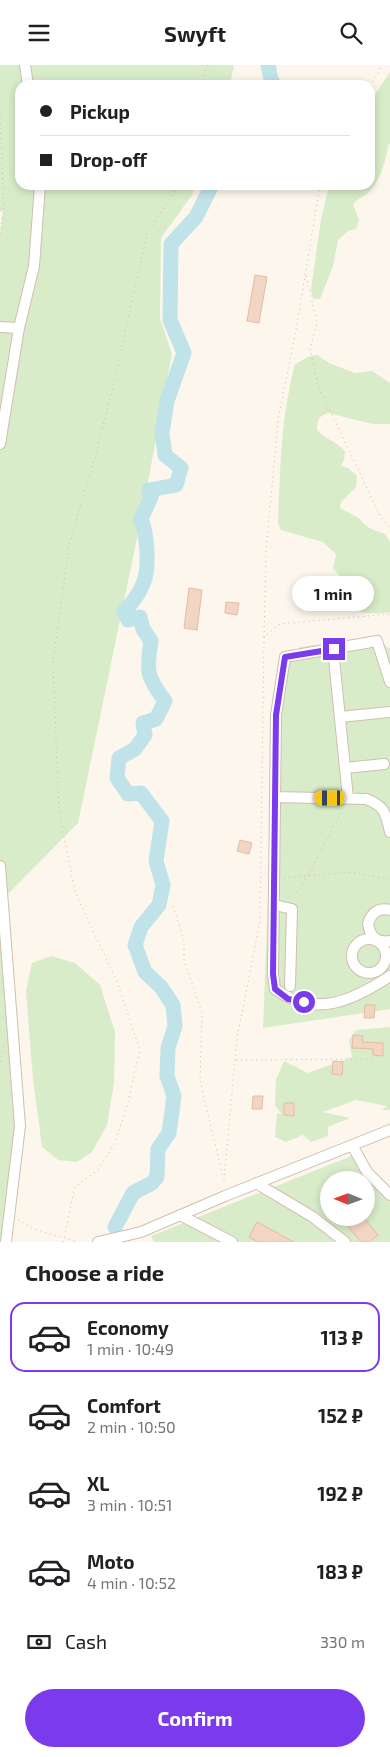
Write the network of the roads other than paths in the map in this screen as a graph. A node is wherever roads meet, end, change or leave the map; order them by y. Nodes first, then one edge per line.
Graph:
1 (25, 65) edge
2 (27, 80) edge
3 (40, 190) edge
4 (0, 327) edge
5 (19, 329) junction
6 (0, 444) edge
7 (334, 649) junction
8 (390, 682) edge
9 (390, 712) edge
10 (340, 717) junction
11 (384, 763) dead end
12 (345, 768) junction
13 (275, 797) junction
14 (348, 798) junction
15 (390, 832) edge
16 (0, 867) edge
17 (275, 905) junction
18 (390, 910) edge
19 (390, 941) edge
20 (3, 952) edge
21 (390, 976) edge
22 (290, 986) dead end
23 (390, 1130) edge
24 (352, 1145) junction
25 (256, 1183) junction
26 (390, 1195) edge
27 (180, 1215) junction
28 (141, 1232) junction
29 (6, 1242) edge
30 (98, 1242) edge
31 (148, 1242) edge
32 (232, 1242) edge
33 (345, 1242) edge

1 - 2 street
3 - 5 street
4 - 5 street
5 - 6 street
7 - 8 street
7 - 10 street
7 - 13 street
9 - 10 street
10 - 12 street
11 - 12 street
12 - 14 street
13 - 14 street
13 - 17 street
14 - 15 street
16 - 20 street
17 - 21 street
17 - 22 street
18 - 19 street
20 - 29 street
23 - 24 street
24 - 25 street
24 - 26 street
25 - 27 street
25 - 33 street
27 - 28 street
27 - 32 street
28 - 30 street
28 - 31 street

